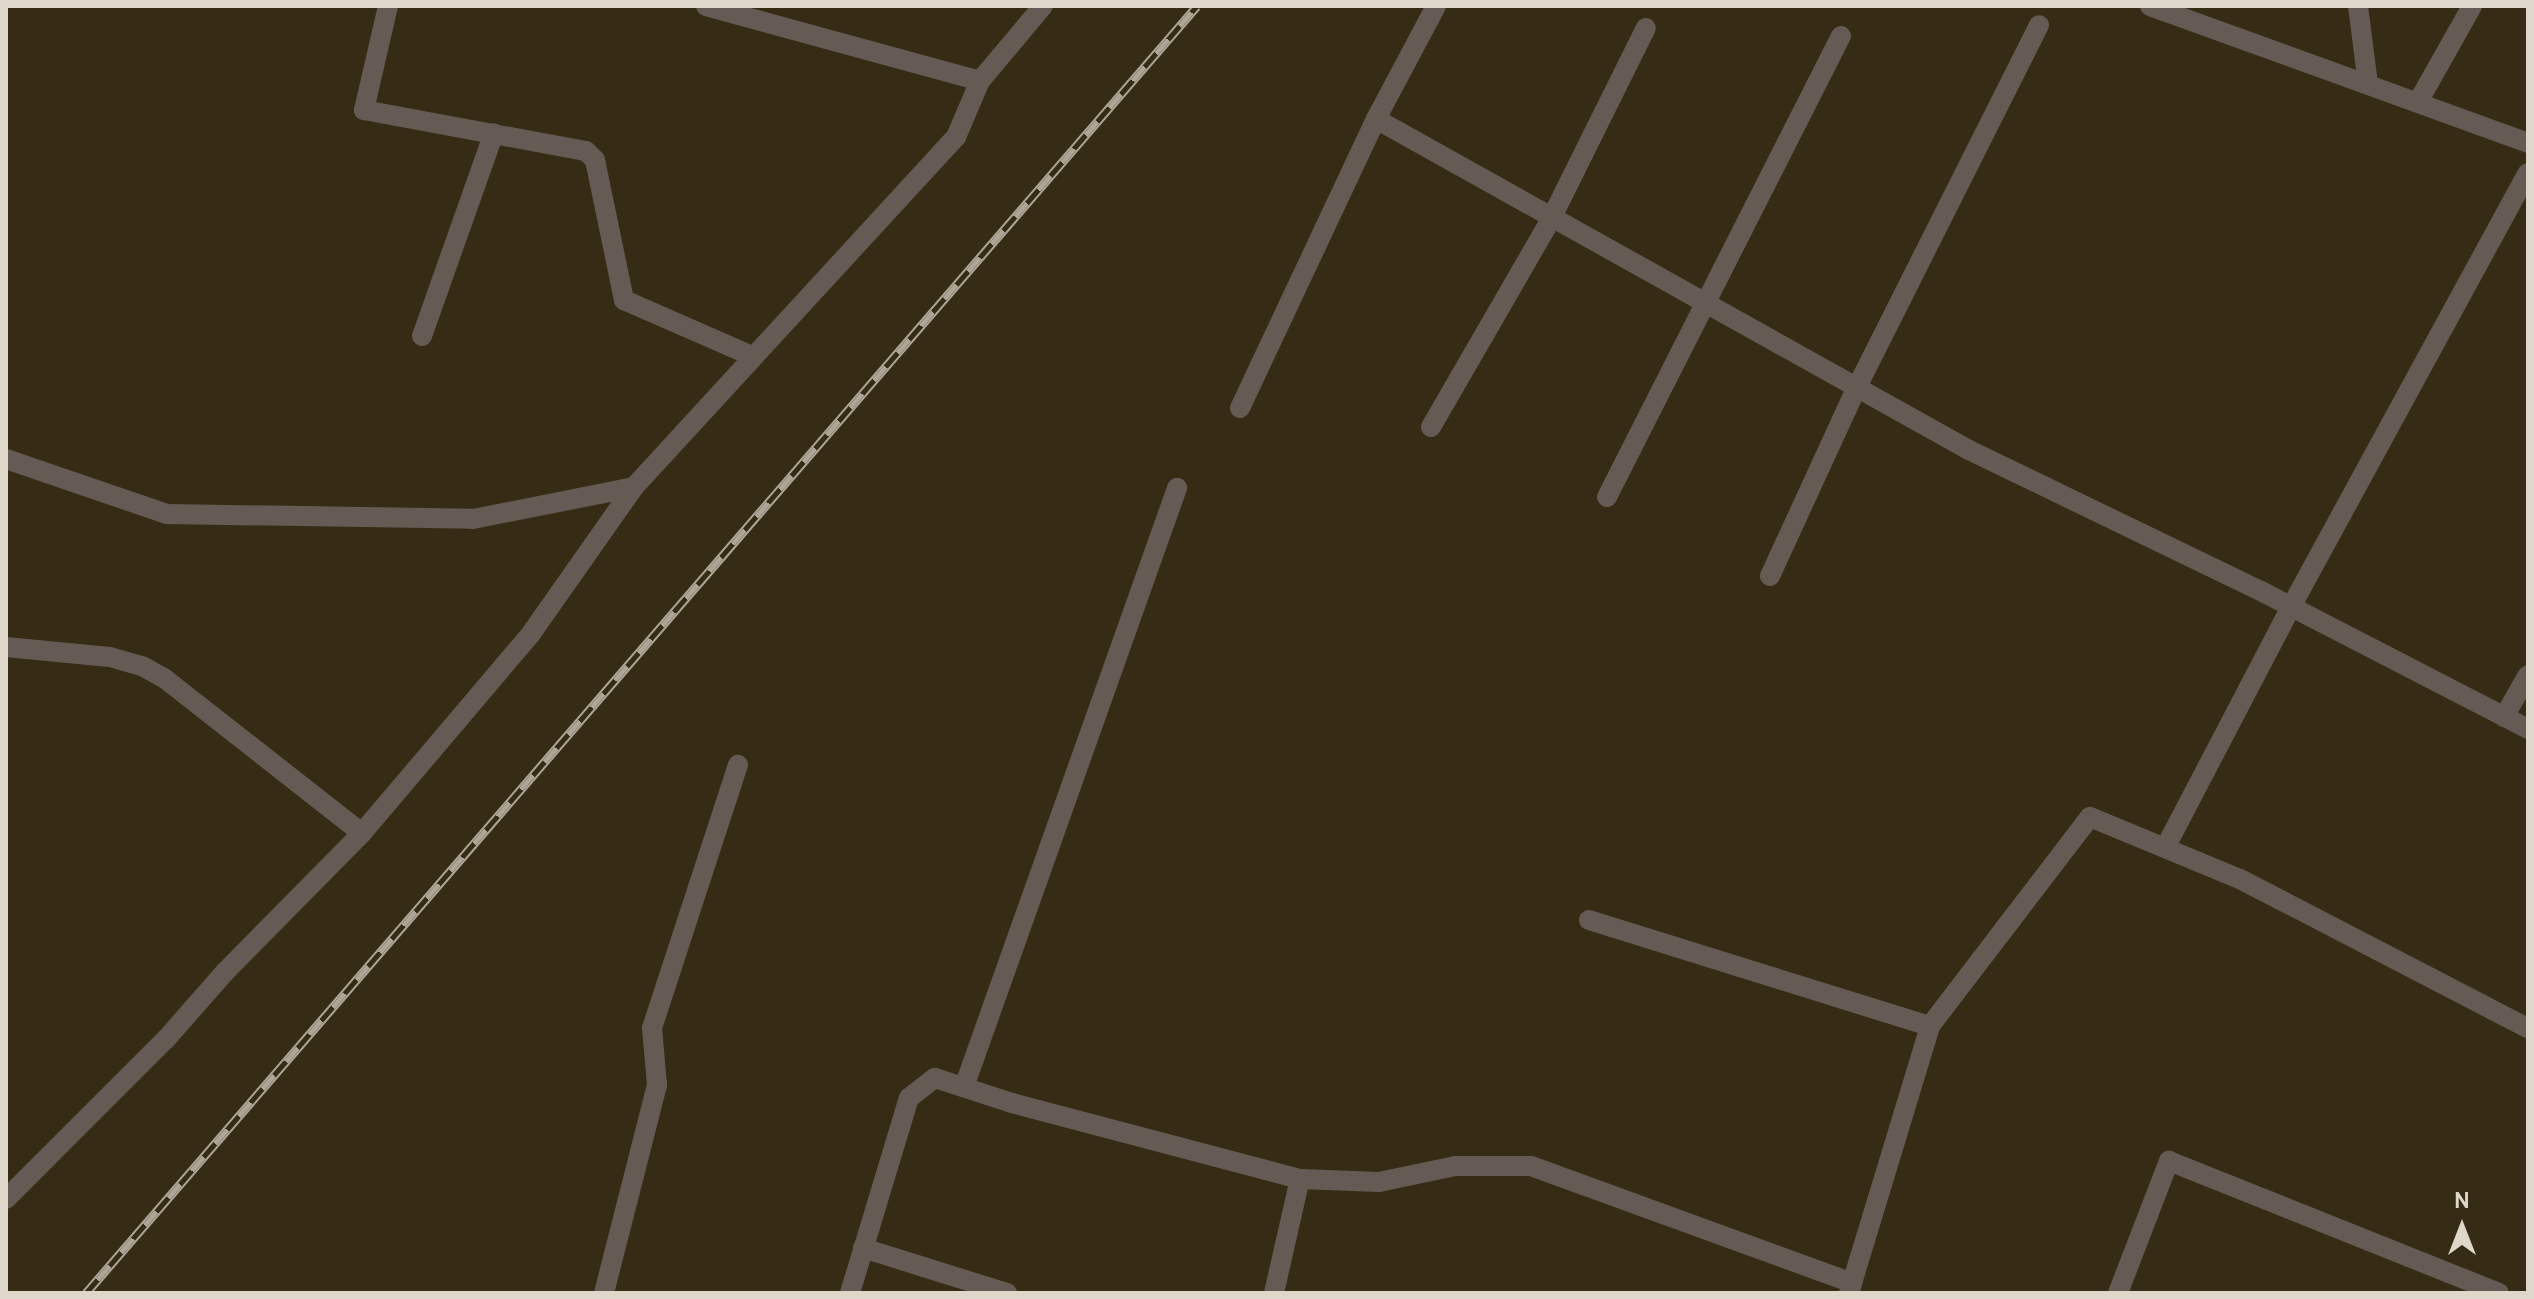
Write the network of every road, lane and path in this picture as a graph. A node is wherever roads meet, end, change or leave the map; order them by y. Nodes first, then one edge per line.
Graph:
1 (388, 6) edge
2 (706, 6) edge
3 (1043, 6) edge
4 (1436, 6) edge
5 (2150, 6) edge
6 (2358, 6) edge
7 (2472, 6) edge
8 (2039, 25) dead end
9 (1646, 28) dead end
10 (1841, 36) dead end
11 (980, 81) junction
12 (2368, 84) junction
13 (2418, 102) junction
14 (1376, 119) junction
15 (494, 133) junction
16 (2528, 143) edge
17 (2528, 173) edge
18 (1552, 217) junction
19 (1707, 304) junction
20 (422, 336) dead end
21 (752, 356) junction
22 (1857, 387) junction
23 (1240, 408) dead end
24 (1431, 427) dead end
25 (6, 459) edge
26 (634, 487) junction
27 (1177, 488) dead end
28 (1607, 497) dead end
29 (1770, 576) dead end
30 (2291, 607) junction
31 (6, 647) edge
32 (2528, 675) edge
33 (2504, 717) junction
34 (2528, 729) edge
35 (738, 765) dead end
36 (362, 833) junction
37 (2165, 848) junction
38 (1589, 920) dead end
39 (1930, 1026) junction
40 (2528, 1028) edge
41 (964, 1087) junction
42 (1300, 1179) junction
43 (6, 1199) edge
44 (863, 1248) junction
45 (1850, 1288) edge
46 (604, 1293) edge
47 (850, 1293) edge
48 (1007, 1293) edge
49 (1274, 1293) edge
50 (2118, 1293) edge
51 (2499, 1293) edge

1 - 15 street
2 - 11 street
3 - 11 street
4 - 14 street
5 - 12 street
6 - 12 street
7 - 13 street
8 - 22 street
9 - 18 street
10 - 19 street
11 - 21 street
12 - 13 street
13 - 16 street
14 - 18 street
14 - 23 street
15 - 20 street
15 - 21 street
17 - 30 street
18 - 19 street
18 - 24 street
19 - 22 street
19 - 28 street
21 - 26 street
22 - 29 street
22 - 30 street
25 - 26 street
26 - 36 street
27 - 41 street
30 - 33 street
30 - 37 street
31 - 36 street
32 - 33 street
33 - 34 street
35 - 46 street
36 - 43 street
37 - 39 street
37 - 40 street
38 - 39 street
39 - 45 street
41 - 42 street
41 - 44 street
42 - 45 street
42 - 49 street
44 - 47 street
44 - 48 street
50 - 51 street

